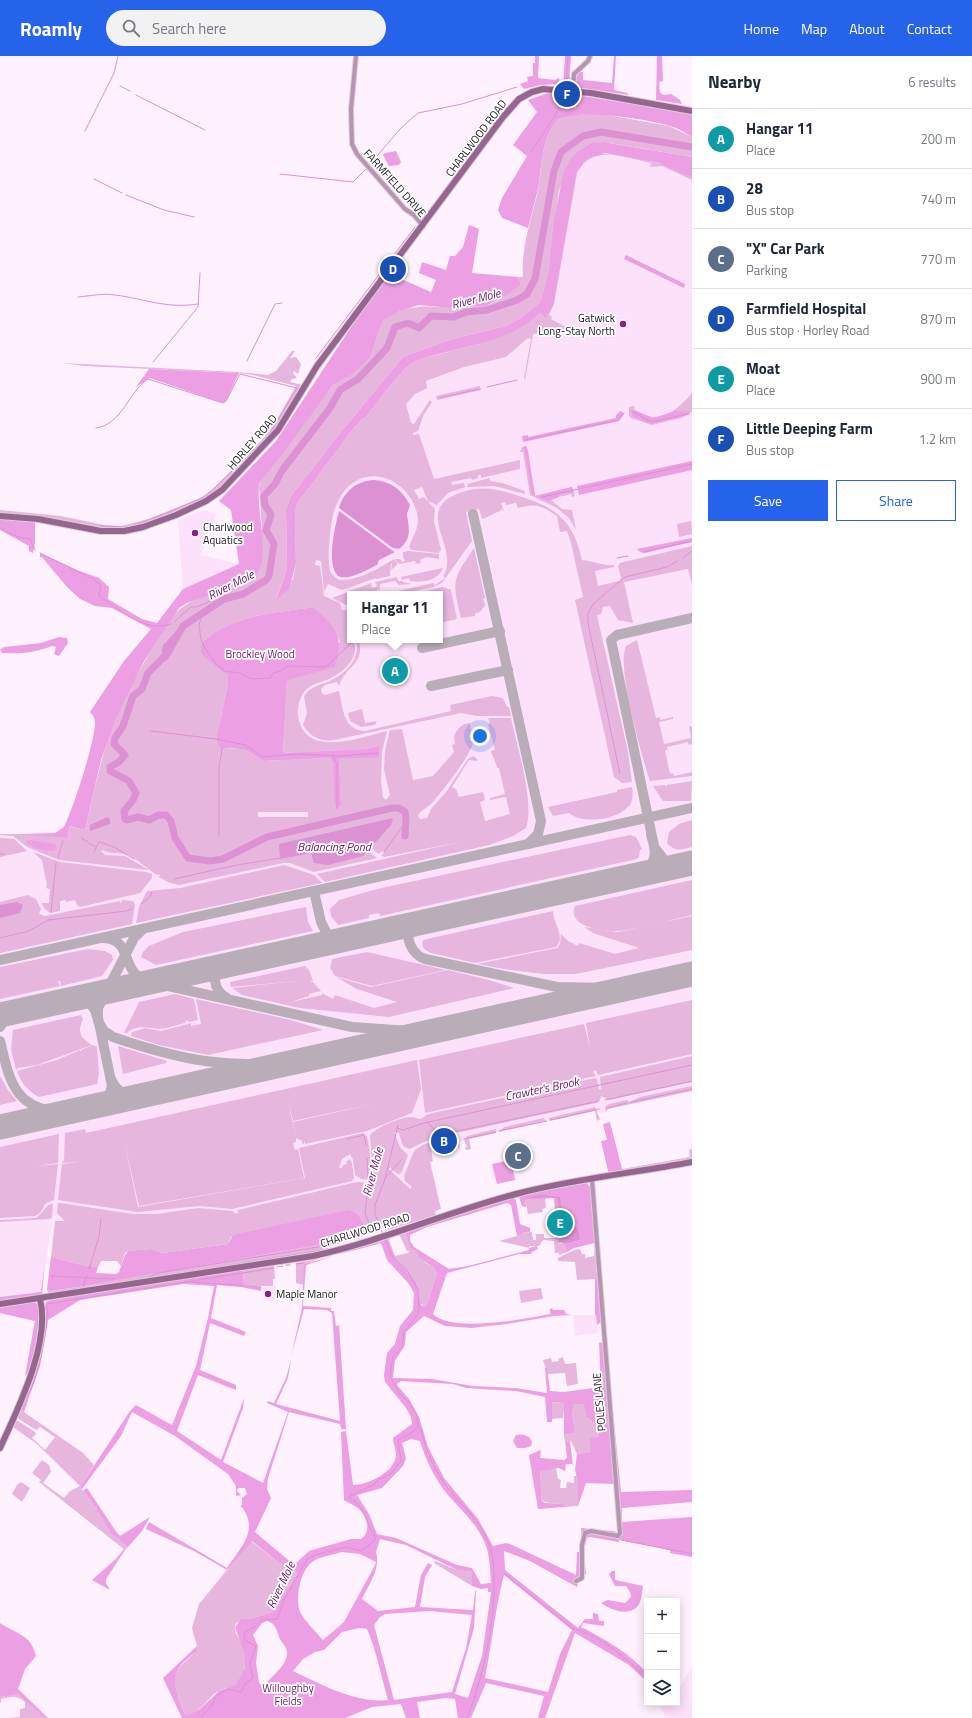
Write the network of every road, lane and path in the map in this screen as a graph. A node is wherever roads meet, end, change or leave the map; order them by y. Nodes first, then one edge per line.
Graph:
1 (356, 56) edge
2 (590, 56) edge
3 (573, 91) junction
4 (692, 110) edge
5 (444, 196) joint
6 (423, 226) junction
7 (0, 516) edge
8 (692, 1162) edge
9 (592, 1180) junction
10 (40, 1299) junction
11 (0, 1304) edge
12 (0, 1448) edge
13 (576, 1581) dead end

1 - 6 street, FARMFIELD DRIVE
2 - 3 street
3 - 4 street, CHARLWOOD ROAD
3 - 5 street, CHARLWOOD ROAD
5 - 6 street, HORLEY ROAD
6 - 7 street, HORLEY ROAD
8 - 9 street, CHARLWOOD ROAD
9 - 10 street, CHARLWOOD ROAD
9 - 13 street, POLES LANE
10 - 11 street, CHARLWOOD ROAD
10 - 12 street

